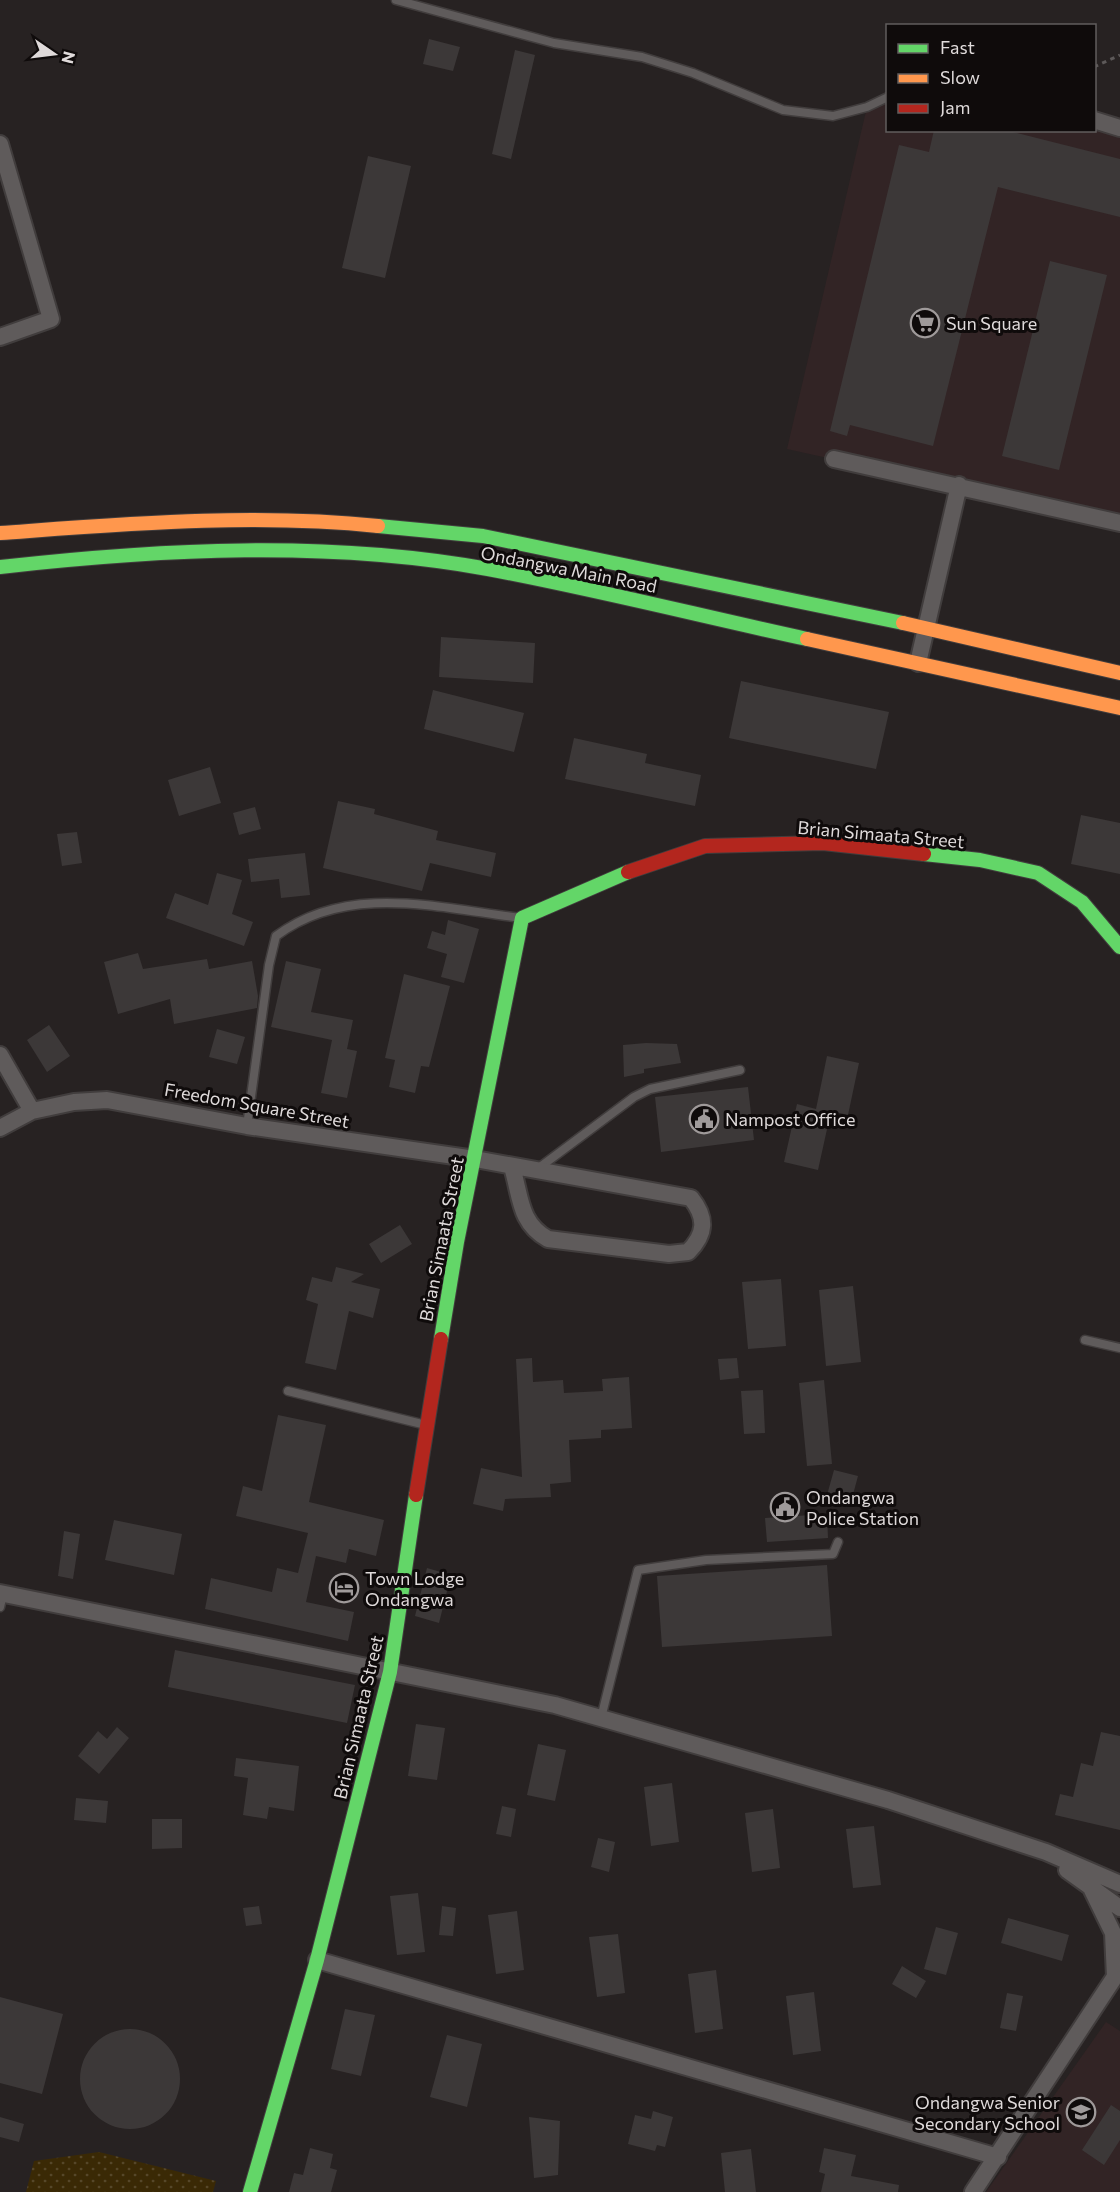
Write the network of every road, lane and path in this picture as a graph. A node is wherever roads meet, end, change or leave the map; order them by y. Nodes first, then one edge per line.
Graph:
1 (396, 0) edge
2 (1120, 55) edge
3 (1096, 67) edge
4 (886, 98) edge
5 (1096, 120) edge
6 (1120, 128) edge
7 (0, 144) edge
8 (0, 337) edge
9 (834, 459) dead end
10 (959, 485) junction
11 (1120, 523) edge
12 (0, 534) edge
13 (0, 567) edge
14 (926, 628) junction
15 (918, 663) junction
16 (1120, 674) edge
17 (1120, 708) edge
18 (522, 918) junction
19 (1120, 947) edge
20 (0, 1055) edge
21 (740, 1070) dead end
22 (32, 1111) junction
23 (247, 1126) junction
24 (0, 1128) edge
25 (475, 1159) junction
26 (512, 1167) junction
27 (536, 1170) junction
28 (1085, 1340) dead end
29 (1120, 1348) edge
30 (288, 1390) dead end
31 (426, 1425) junction
32 (838, 1542) dead end
33 (1, 1598) edge
34 (390, 1672) junction
35 (601, 1718) junction
36 (1046, 1852) junction
37 (1120, 1884) edge
38 (1092, 1890) junction
39 (1120, 1908) edge
40 (317, 1959) junction
41 (1117, 1973) edge
42 (998, 2157) junction
43 (250, 2192) edge
44 (973, 2192) edge

1 - 4 lane
2 - 3 path
5 - 6 street
7 - 8 street
9 - 10 street
10 - 11 street
10 - 14 street
12 - 14 main road, Ondangwa Main Road
13 - 15 main road, Ondangwa Main Road
14 - 15 street
14 - 16 main road, Ondangwa Main Road
15 - 17 main road, Ondangwa Main Road
18 - 19 main road, Brian Simaata Street
18 - 23 lane
18 - 25 main road, Brian Simaata Street
20 - 22 street
21 - 27 lane
22 - 23 street, Freedom Square Street
22 - 24 street, Freedom Square Street
23 - 25 street, Freedom Square Street
25 - 26 street, Freedom Square Street
25 - 31 main road, Brian Simaata Street
26 - 27 street, Freedom Square Street
26 - 27 street, Freedom Square Street
28 - 29 lane
30 - 31 lane
31 - 34 main road, Brian Simaata Street
32 - 35 lane
33 - 34 street
34 - 35 street
34 - 40 main road, Brian Simaata Street
35 - 36 street
36 - 37 street
36 - 38 street
38 - 39 street
38 - 41 street
40 - 42 street
40 - 43 main road, Brian Simaata Street
41 - 42 street
42 - 44 street

